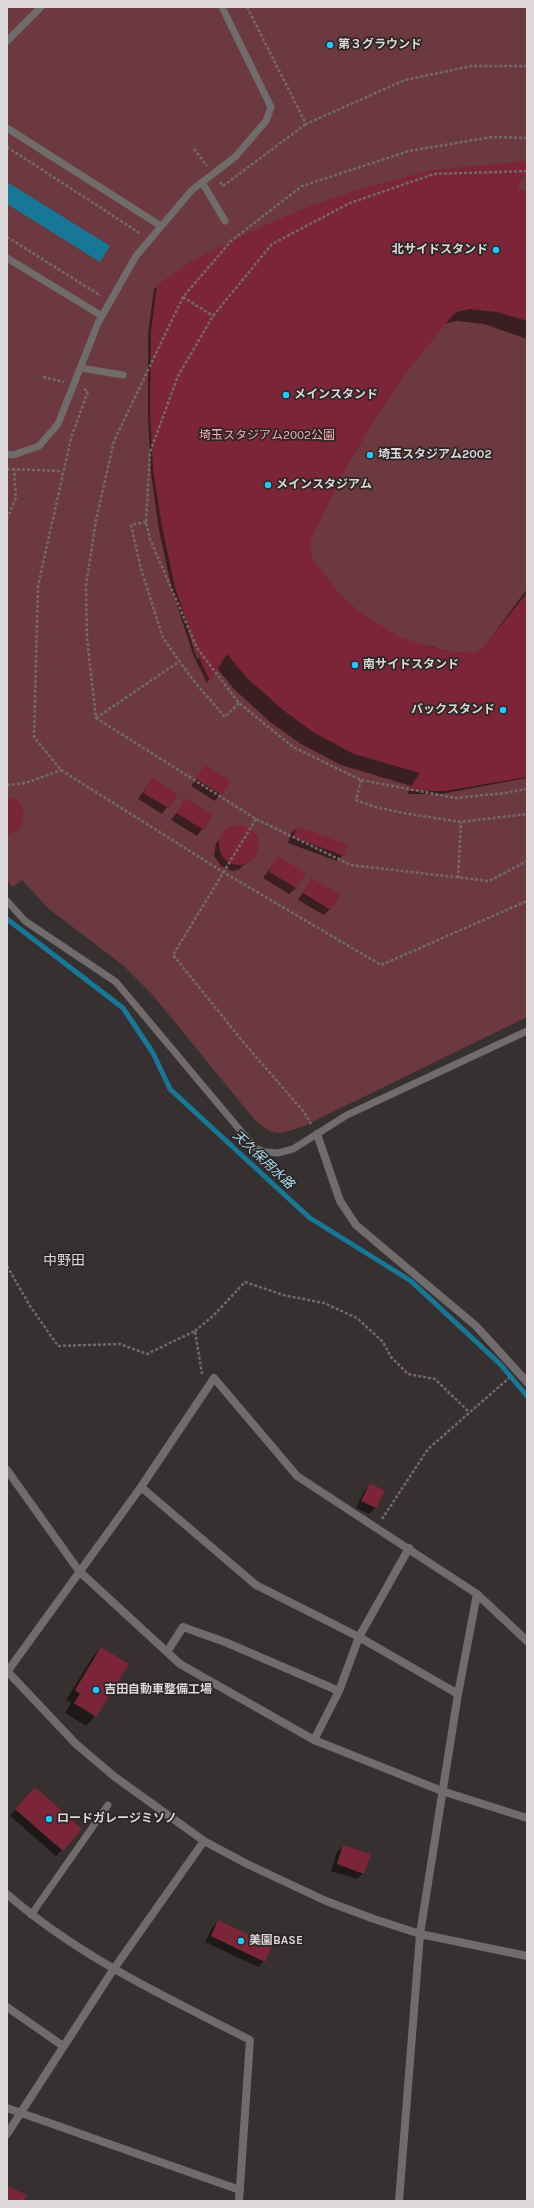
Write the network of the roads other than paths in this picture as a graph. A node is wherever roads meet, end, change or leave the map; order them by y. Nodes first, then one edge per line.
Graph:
1 (41, 7) edge
2 (222, 7) edge
3 (7, 41) edge
4 (7, 128) edge
5 (202, 182) junction
6 (225, 221) dead end
7 (161, 226) junction
8 (7, 258) edge
9 (102, 316) junction
10 (81, 368) junction
11 (123, 375) dead end
12 (7, 454) edge
13 (7, 901) edge
14 (527, 1031) edge
15 (317, 1134) junction
16 (527, 1382) edge
17 (7, 1470) edge
18 (141, 1488) junction
19 (409, 1548) junction
20 (79, 1571) junction
21 (477, 1594) junction
22 (359, 1637) junction
23 (527, 1642) edge
24 (167, 1652) junction
25 (7, 1671) edge
26 (339, 1691) junction
27 (458, 1694) junction
28 (314, 1740) junction
29 (442, 1791) junction
30 (108, 1805) dead end
31 (527, 1818) edge
32 (204, 1842) junction
33 (7, 1894) edge
34 (31, 1915) junction
35 (420, 1934) junction
36 (527, 1956) edge
37 (113, 1970) junction
38 (7, 2007) edge
39 (63, 2046) junction
40 (7, 2108) edge
41 (21, 2113) junction
42 (7, 2134) edge
43 (240, 2190) junction
44 (239, 2201) edge
45 (399, 2201) edge

1 - 3 lane
2 - 5 lane
4 - 7 lane
5 - 6 lane
5 - 7 lane
7 - 9 lane
8 - 9 lane
9 - 10 lane
10 - 11 lane
10 - 12 lane
13 - 15 lane
14 - 15 lane
15 - 16 street
17 - 20 street
18 - 19 street
18 - 20 street
18 - 22 street
19 - 21 street
19 - 22 street
20 - 24 street
20 - 25 street
21 - 23 street
21 - 27 street
22 - 26 street
22 - 27 street
24 - 26 street
24 - 28 street
25 - 32 street
26 - 28 street
27 - 29 street
28 - 29 street
29 - 31 street
29 - 35 street
30 - 34 lane
32 - 35 street
32 - 37 street
33 - 34 street
34 - 37 street
35 - 36 street
35 - 45 street
37 - 39 street
37 - 43 street
38 - 39 street
39 - 41 street
40 - 41 street
41 - 42 street
41 - 43 street
43 - 44 street

